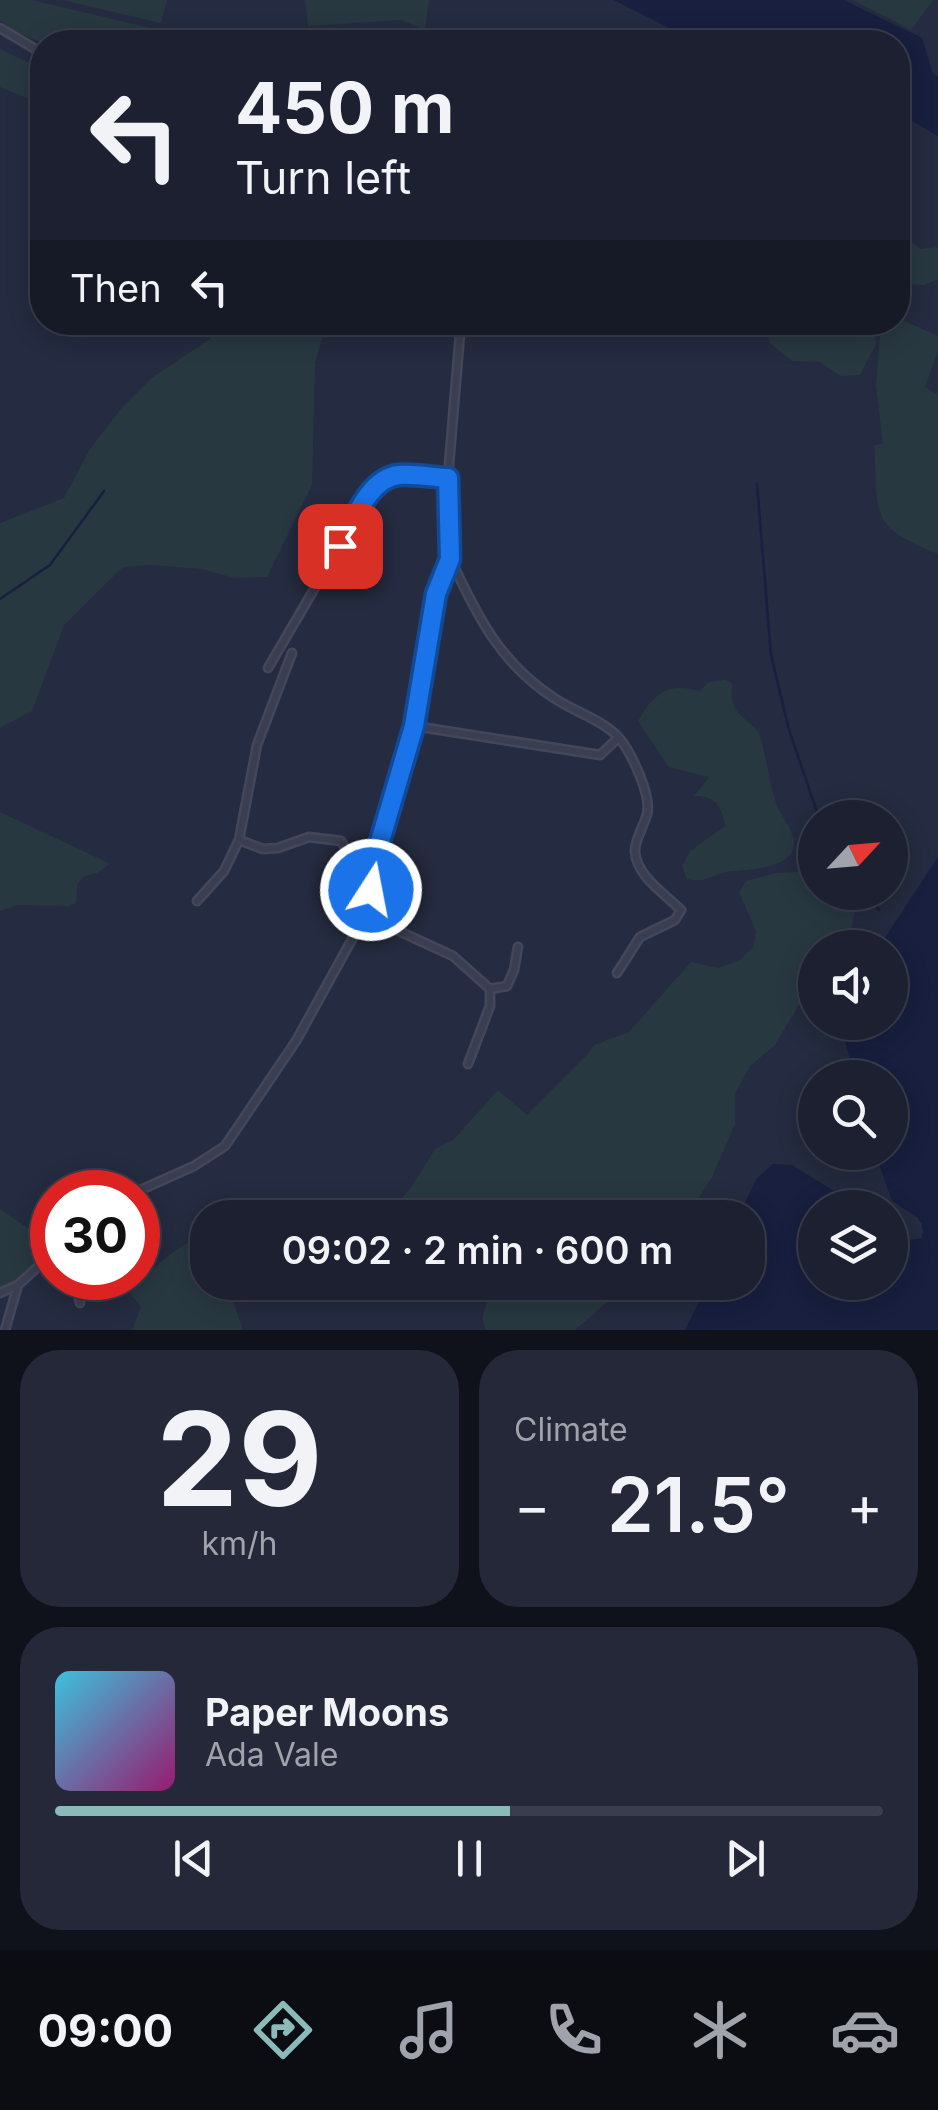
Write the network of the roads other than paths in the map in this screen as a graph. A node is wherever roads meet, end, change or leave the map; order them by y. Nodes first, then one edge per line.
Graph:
1 (0, 28) edge
2 (30, 47) edge
3 (460, 335) edge
4 (448, 478) junction
5 (450, 559) junction
6 (292, 654) dead end
7 (268, 668) dead end
8 (414, 726) junction
9 (619, 738) junction
10 (239, 840) junction
11 (371, 890) junction
12 (197, 901) dead end
13 (372, 904) junction
14 (518, 946) dead end
15 (617, 973) dead end
16 (490, 988) junction
17 (468, 1064) dead end
18 (160, 1181) edge
19 (30, 1274) edge
20 (18, 1285) junction
21 (0, 1293) edge
22 (79, 1300) edge
23 (80, 1303) dead end
24 (5, 1330) edge

1 - 2 street
3 - 4 street
4 - 5 street
4 - 7 street
5 - 8 street
5 - 9 street
6 - 10 street
8 - 9 street
8 - 11 street
9 - 15 street
10 - 11 street
10 - 12 street
11 - 13 street
13 - 16 street
13 - 18 street
14 - 16 street
16 - 17 street
19 - 20 street
20 - 21 street
20 - 24 street
22 - 23 street

